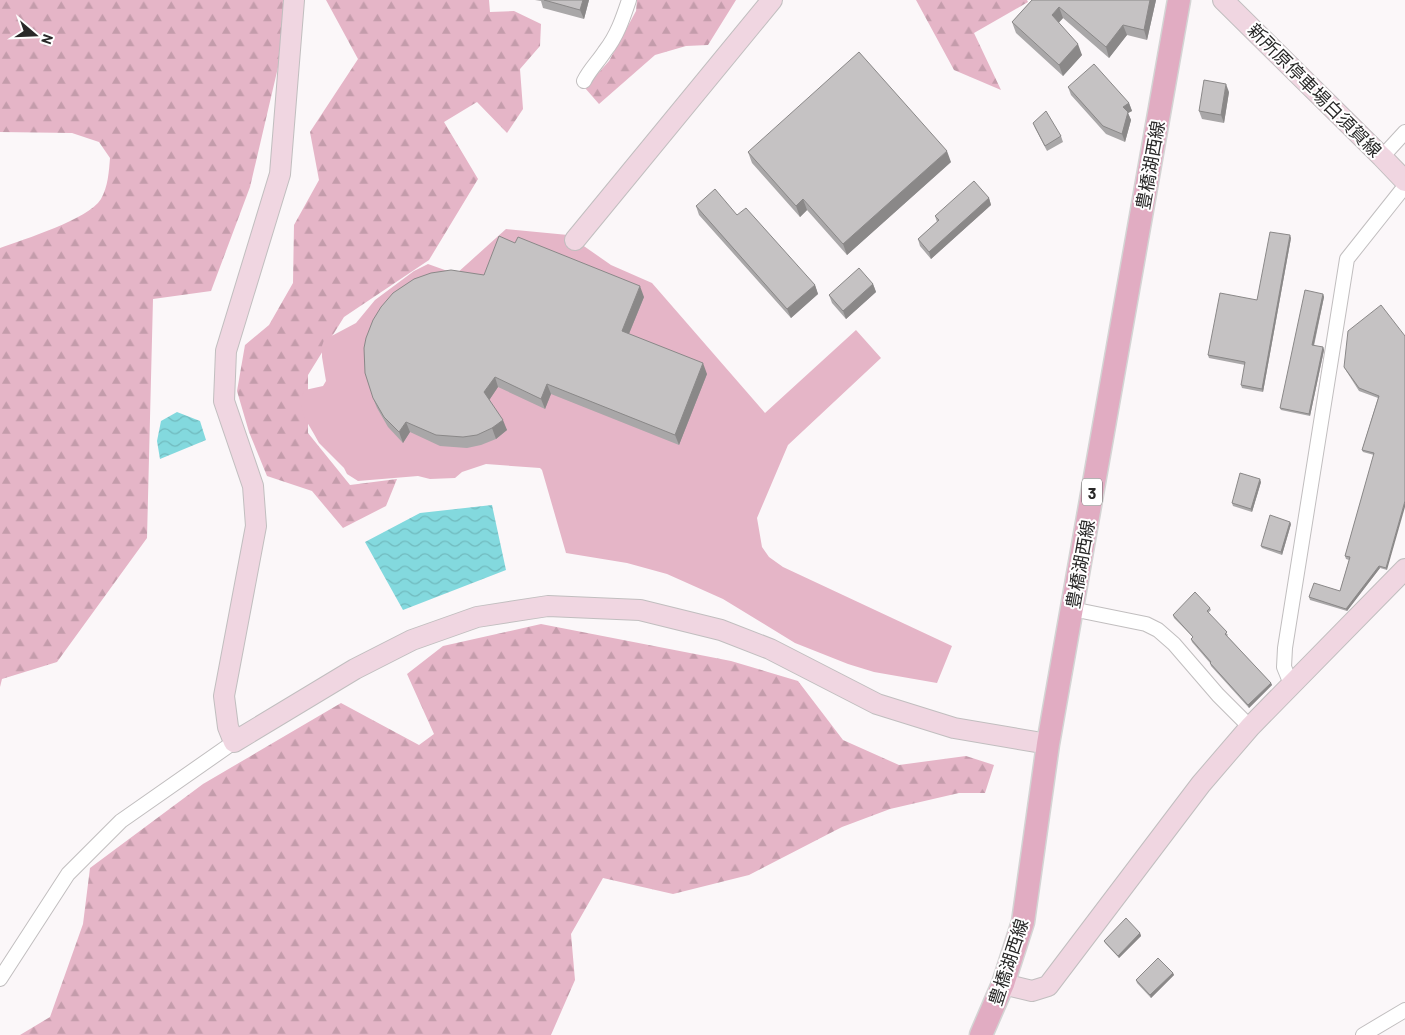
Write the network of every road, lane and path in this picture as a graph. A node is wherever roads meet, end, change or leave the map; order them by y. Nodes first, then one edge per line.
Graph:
1 (294, 0) edge
2 (629, 0) edge
3 (772, 0) edge
4 (1179, 0) edge
5 (1223, 0) edge
6 (584, 81) dead end
7 (1405, 132) edge
8 (1382, 157) junction
9 (1405, 182) edge
10 (1405, 186) edge
11 (575, 240) dead end
12 (1405, 569) edge
13 (1072, 609) junction
14 (1290, 684) junction
15 (1250, 727) junction
16 (234, 742) junction
17 (1048, 744) junction
18 (0, 979) edge
19 (1003, 984) junction
20 (1405, 1010) edge
21 (981, 1035) edge
22 (1363, 1035) edge

1 - 16 street
2 - 6 street
3 - 11 street
4 - 13 main road, 豊橋湖西線 / 3
5 - 8 street, 新所原停車場白須賀線
7 - 8 street
8 - 9 street, 新所原停車場白須賀線
10 - 14 street
12 - 14 street
13 - 15 street
13 - 17 main road, 豊橋湖西線 / 3
14 - 15 street
15 - 19 street
16 - 17 street
16 - 18 street
17 - 19 main road, 豊橋湖西線 / 3
19 - 21 main road, 豊橋湖西線 / 3
20 - 22 street

